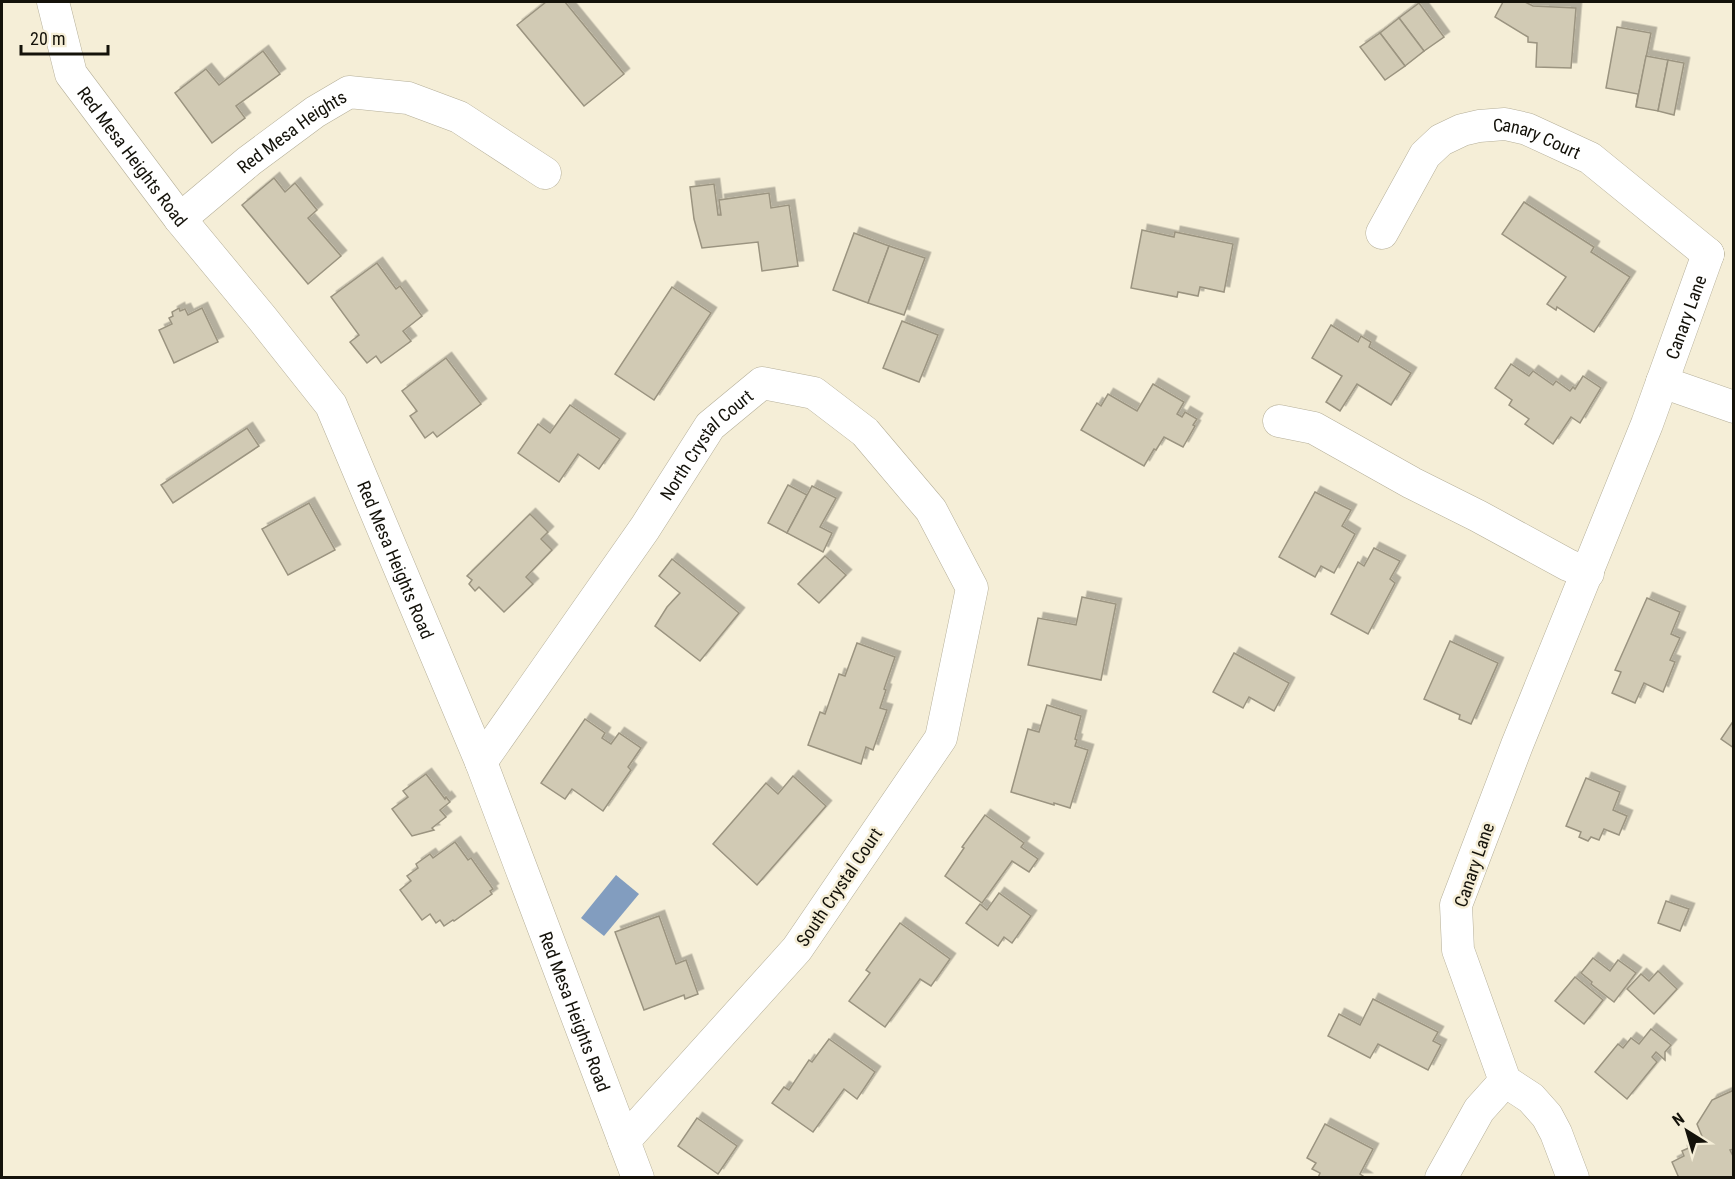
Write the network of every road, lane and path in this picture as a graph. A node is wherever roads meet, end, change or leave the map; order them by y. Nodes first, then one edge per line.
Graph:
1 (53, 2) edge
2 (545, 173) dead end
3 (180, 219) junction
4 (1382, 233) dead end
5 (1721, 255) edge
6 (1662, 382) junction
7 (1734, 407) edge
8 (1279, 421) dead end
9 (1588, 573) junction
10 (972, 588) joint
11 (481, 762) junction
12 (1505, 1081) junction
13 (624, 1141) junction
14 (638, 1178) edge
15 (1441, 1178) edge
16 (1573, 1178) edge

1 - 3 street, Red Mesa Heights Road
2 - 3 street, Red Mesa Heights
3 - 11 street, Red Mesa Heights Road
4 - 5 street, Canary Court
5 - 6 street, Canary Lane
6 - 7 street, Canary Lane
6 - 9 street, Canary Lane
8 - 9 street
9 - 12 street, Canary Lane
10 - 11 street, North Crystal Court
10 - 13 street, South Crystal Court
11 - 13 street, Red Mesa Heights Road
12 - 15 street
12 - 16 street
13 - 14 street, Red Mesa Heights Road

